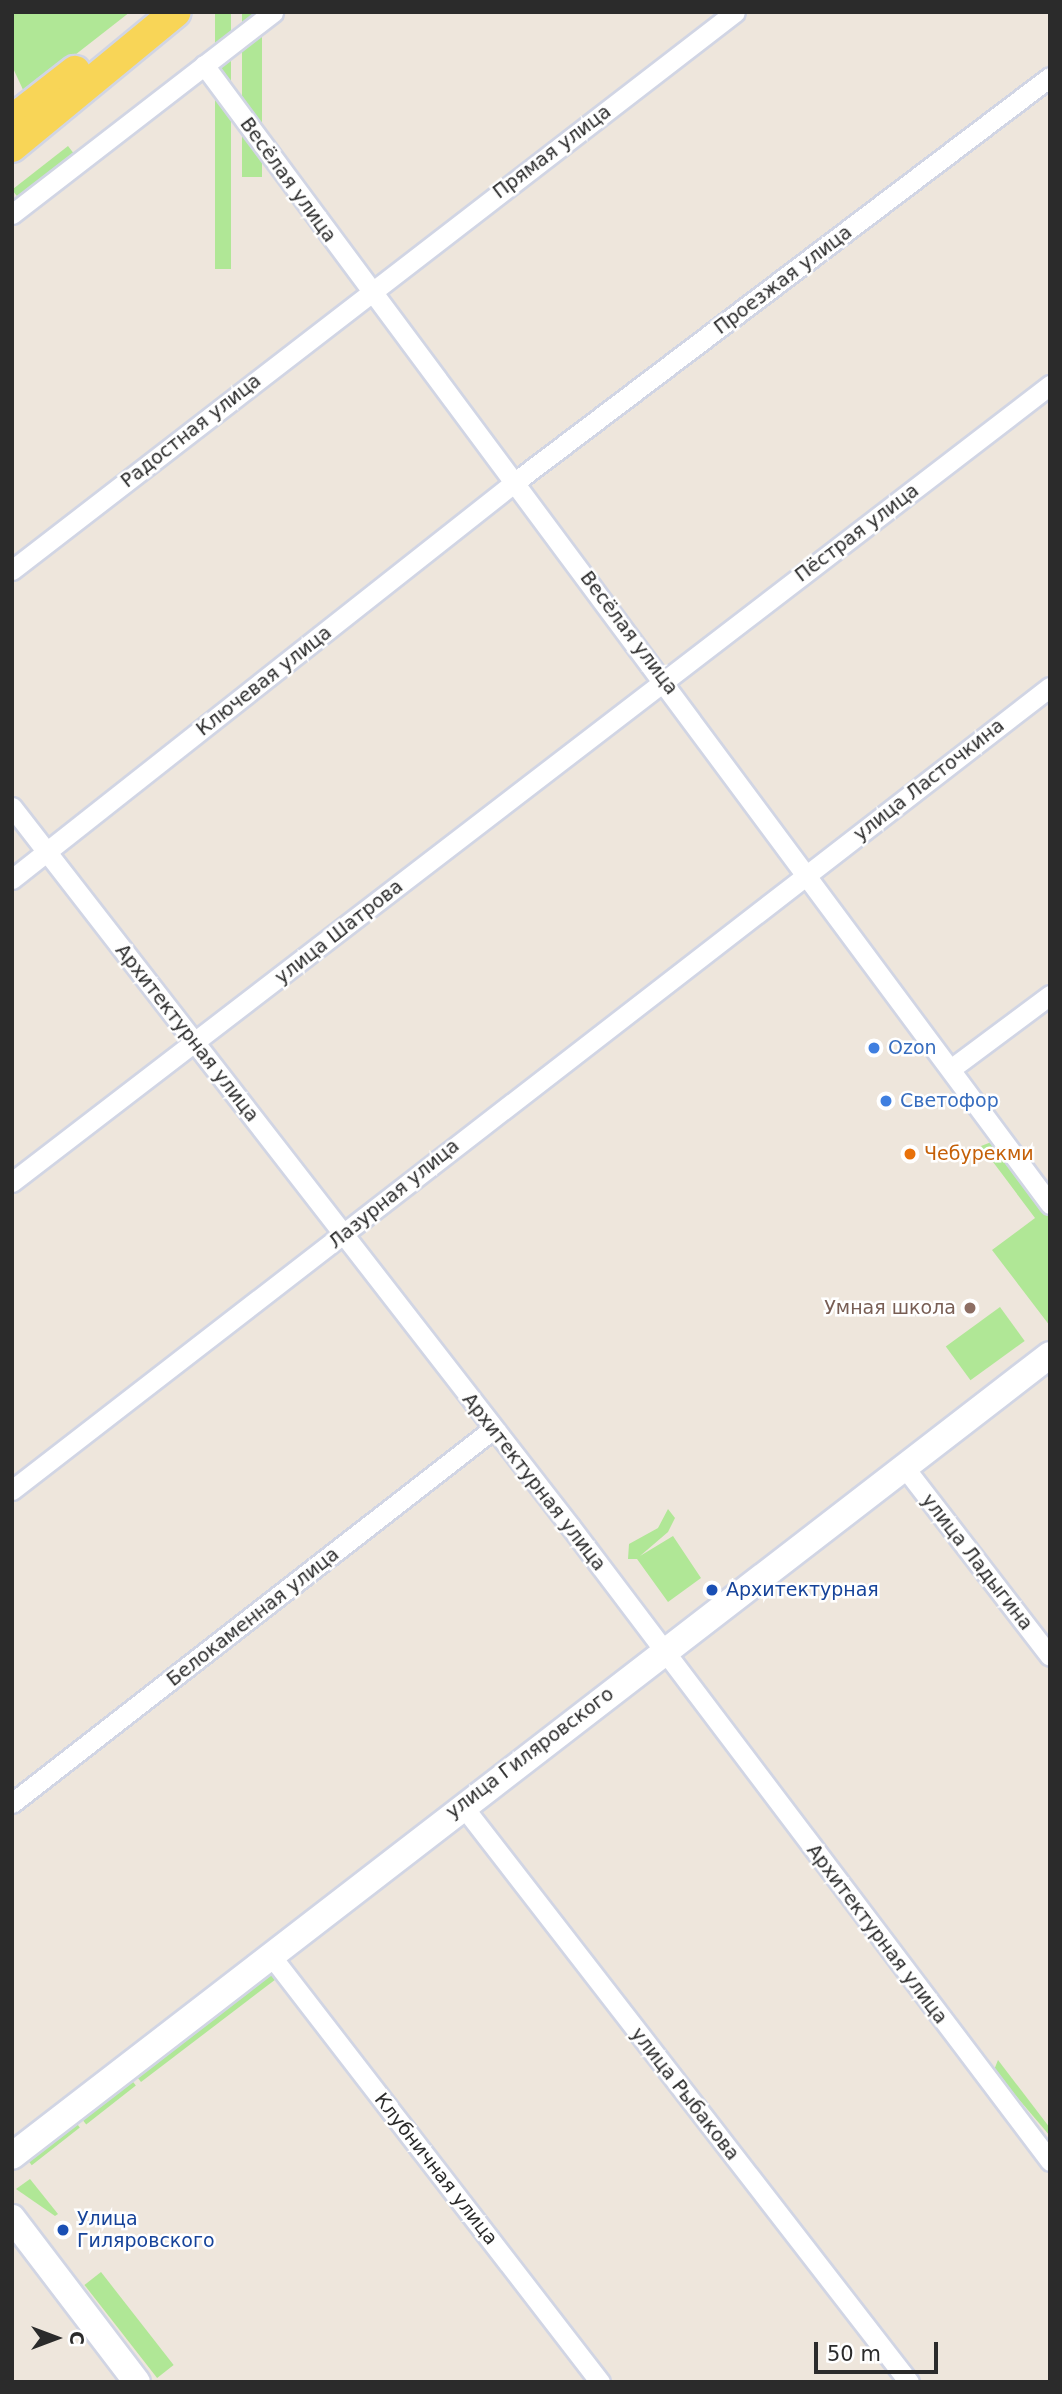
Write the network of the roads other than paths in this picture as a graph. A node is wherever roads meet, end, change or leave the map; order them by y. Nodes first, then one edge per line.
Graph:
1 (150, 12) edge
2 (176, 12) edge
3 (273, 12) edge
4 (735, 12) edge
5 (204, 65) junction
6 (1050, 77) edge
7 (12, 120) edge
8 (12, 147) edge
9 (12, 214) edge
10 (370, 292) junction
11 (1050, 386) edge
12 (515, 482) junction
13 (12, 570) edge
14 (664, 680) junction
15 (1050, 687) edge
16 (12, 807) edge
17 (47, 853) junction
18 (808, 873) junction
19 (12, 879) edge
20 (1050, 995) edge
21 (196, 1044) junction
22 (951, 1069) junction
23 (12, 1182) edge
24 (1050, 1204) edge
25 (344, 1237) junction
26 (1050, 1355) edge
27 (493, 1429) junction
28 (905, 1468) junction
29 (12, 1490) edge
30 (664, 1651) junction
31 (1050, 1656) edge
32 (12, 1803) edge
33 (462, 1805) junction
34 (272, 1957) junction
35 (12, 2155) edge
36 (1050, 2161) edge
37 (12, 2218) edge
38 (137, 2382) edge
39 (600, 2382) edge
40 (909, 2382) edge

1 - 7 main road
2 - 8 main road
3 - 5 street
4 - 10 street, Прямая улица
5 - 9 street
5 - 10 street, Весёлая улица
6 - 12 street, Проезжая улица
10 - 12 street, Весёлая улица
10 - 13 street, Радостная улица
11 - 14 street, Пёстрая улица
12 - 14 street, Весёлая улица
12 - 17 street, Ключевая улица
14 - 18 street, Весёлая улица
14 - 21 street, улица Шатрова
15 - 18 street, улица Ласточкина
16 - 17 street, Архитектурная улица
17 - 19 street, Ключевая улица
17 - 21 street, Архитектурная улица
18 - 22 street, Весёлая улица
18 - 25 street, Лазурная улица
20 - 22 street
21 - 23 street, улица Шатрова
21 - 25 street, Архитектурная улица
22 - 24 street, Весёлая улица
25 - 27 street, Архитектурная улица
25 - 29 street, Лазурная улица
26 - 28 street, улица Гиляровского
27 - 30 street, Архитектурная улица
27 - 32 street, Белокаменная улица
28 - 30 street, улица Гиляровского
28 - 31 street, улица Ладыгина
30 - 33 street, улица Гиляровского
30 - 36 street, Архитектурная улица
33 - 34 street, улица Гиляровского
33 - 40 street, улица Рыбакова
34 - 35 street, улица Гиляровского
34 - 39 street, Клубничная улица
37 - 38 street

